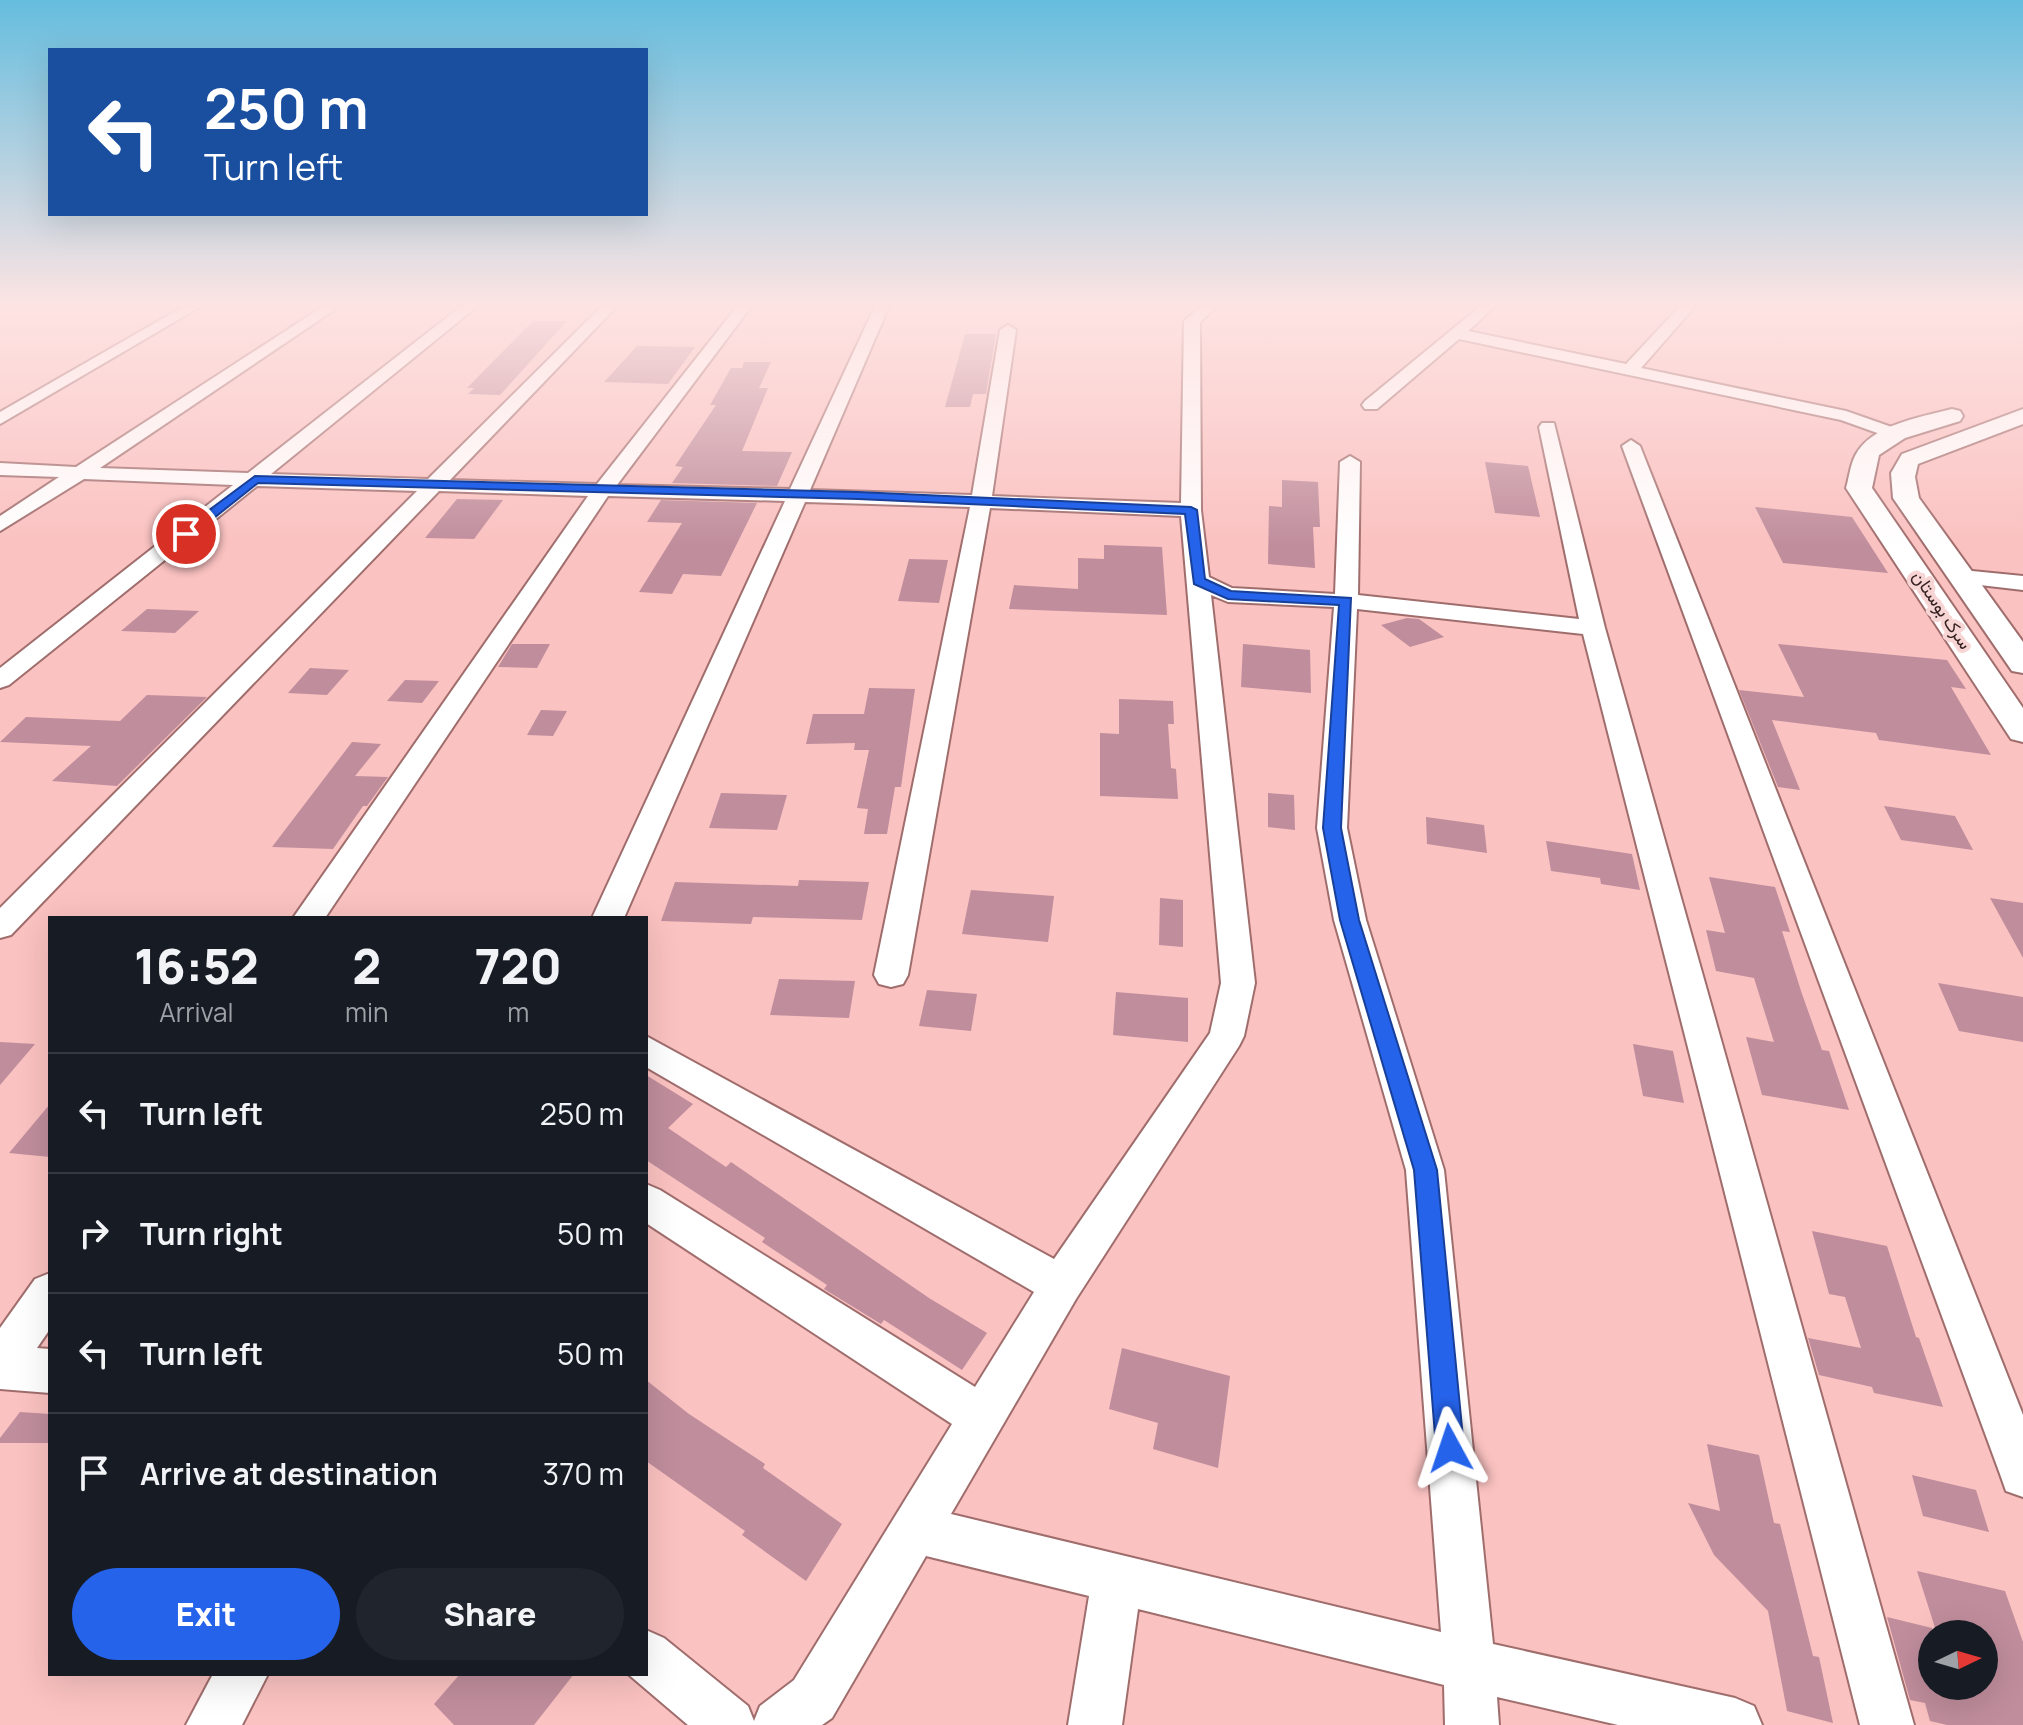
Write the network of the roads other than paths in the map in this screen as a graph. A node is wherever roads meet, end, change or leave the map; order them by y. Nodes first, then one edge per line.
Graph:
1 (59, 384) edge
2 (212, 384) edge
3 (373, 384) edge
4 (532, 384) edge
5 (684, 384) edge
6 (846, 384) edge
7 (999, 384) edge
8 (1192, 384) edge
9 (1395, 384) edge
10 (1702, 384) edge
11 (1371, 405) dead end
12 (1978, 407) dead end
13 (2023, 416) edge
14 (0, 419) edge
15 (1548, 427) dead end
16 (1897, 435) junction
17 (1631, 446) dead end
18 (1350, 462) dead end
19 (0, 469) edge
20 (76, 473) junction
21 (255, 480) junction
22 (434, 484) junction
23 (1859, 488) junction
24 (603, 489) junction
25 (796, 494) junction
26 (1906, 498) junction
27 (981, 500) junction
28 (1191, 510) junction
29 (0, 525) edge
30 (1962, 577) junction
31 (1199, 581) junction
32 (2023, 583) edge
33 (1346, 601) junction
34 (1593, 628) junction
35 (2023, 664) edge
36 (0, 680) edge
37 (2023, 732) edge
38 (310, 916) edge
39 (609, 916) edge
40 (0, 927) edge
41 (891, 975) dead end
42 (648, 1051) edge
43 (648, 1203) edge
44 (1061, 1285) junction
45 (48, 1296) edge
46 (0, 1366) edge
47 (48, 1371) edge
48 (982, 1417) junction
49 (2023, 1474) edge
50 (915, 1529) junction
51 (1117, 1578) junction
52 (648, 1658) edge
53 (1469, 1665) junction
54 (241, 1676) edge
55 (213, 1725) edge
56 (729, 1725) edge
57 (779, 1725) edge
58 (1095, 1725) edge
59 (1472, 1725) edge
60 (1735, 1725) edge
61 (1887, 1725) edge

1 - 14 street
2 - 20 street
3 - 21 street
4 - 22 street
5 - 24 street
6 - 25 street
7 - 27 street
8 - 28 street
9 - 11 street
10 - 16 street
12 - 16 street
13 - 26 street
15 - 34 street
16 - 23 street
17 - 49 street
18 - 33 street
19 - 20 street
20 - 21 street
20 - 29 street
21 - 22 street
21 - 36 street
22 - 24 street
22 - 40 street
23 - 26 street
23 - 37 street, سرک بوستان
24 - 25 street
24 - 38 street
25 - 27 street
25 - 39 street
26 - 30 street, سرک بوستان
27 - 28 street
27 - 41 street
28 - 31 street
30 - 32 street
30 - 35 street, سرک بوستان
31 - 33 street
31 - 44 street
33 - 34 street
33 - 53 street
34 - 61 street
42 - 44 street
43 - 48 street
44 - 48 street
45 - 46 street
46 - 47 street
48 - 50 street
50 - 51 street
50 - 57 street
51 - 53 street
51 - 58 street
52 - 56 street
53 - 59 street
53 - 60 street
54 - 55 street

